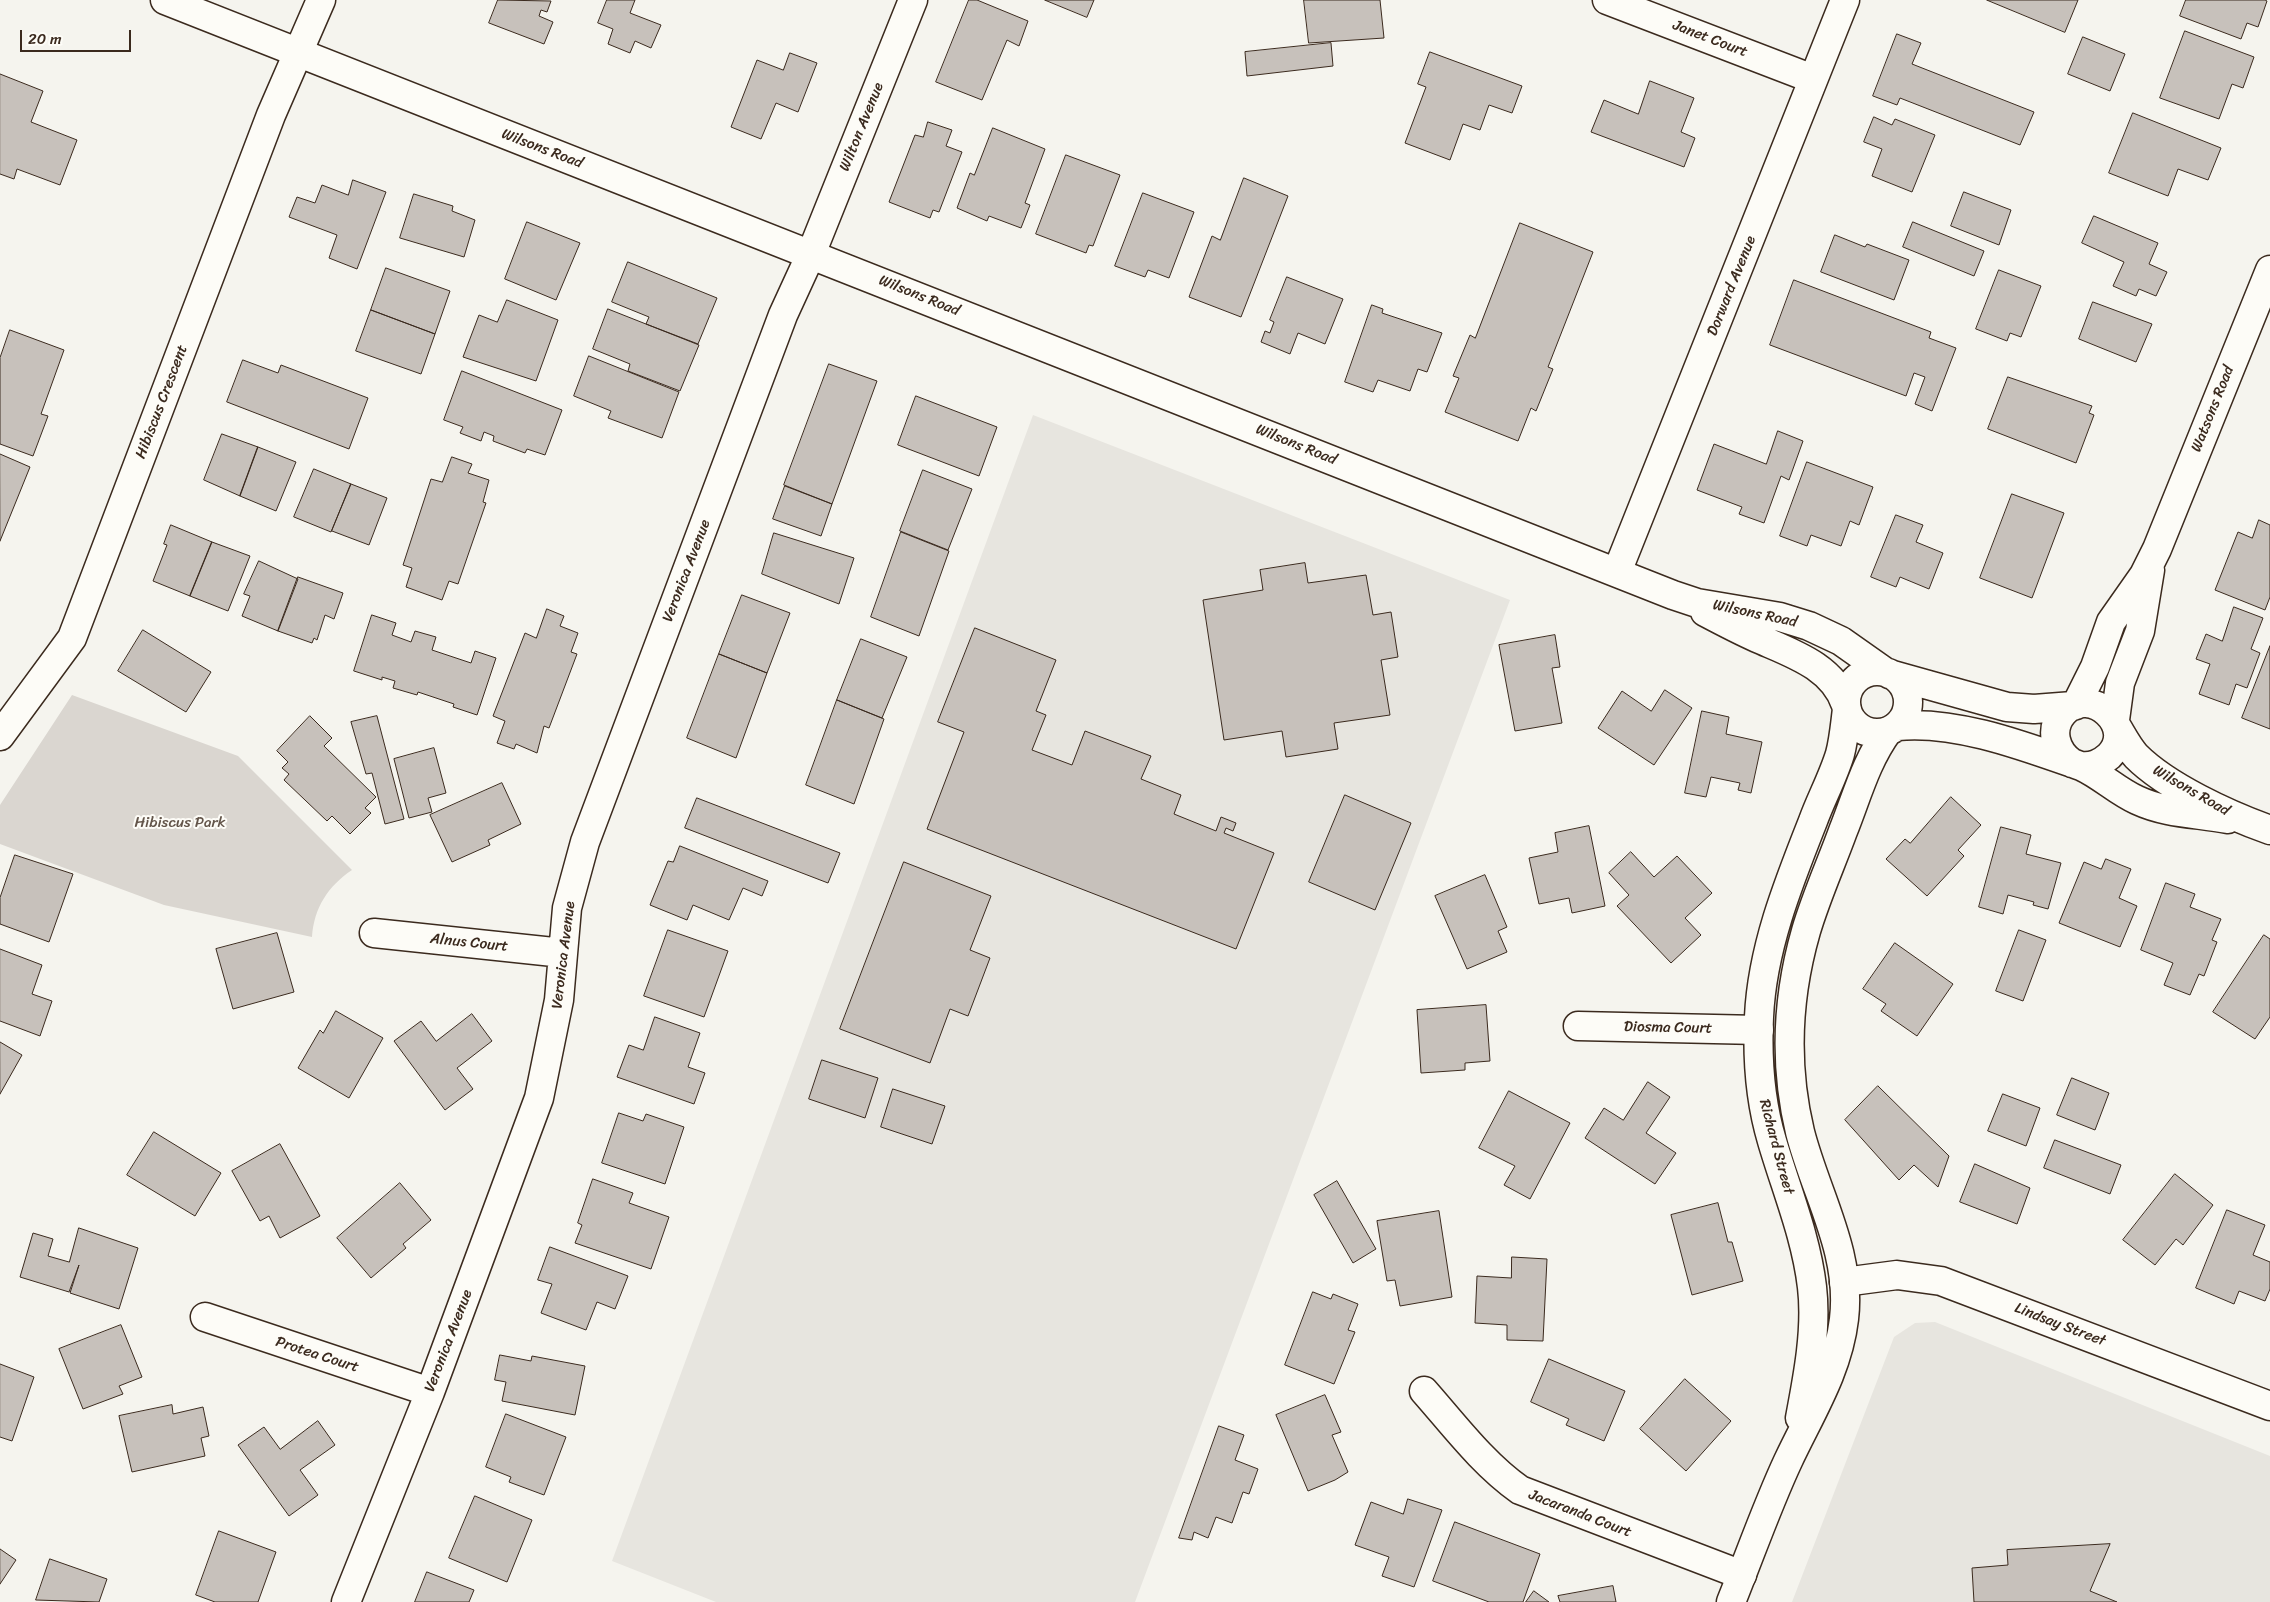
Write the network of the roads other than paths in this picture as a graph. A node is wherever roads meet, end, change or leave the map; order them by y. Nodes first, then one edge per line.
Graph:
1 (165, 0) edge
2 (321, 0) edge
3 (913, 0) edge
4 (1608, 0) edge
5 (1845, 0) edge
6 (299, 54) junction
7 (1813, 79) junction
8 (811, 254) junction
9 (2270, 270) edge
10 (2157, 549) junction
11 (1617, 572) junction
12 (1673, 595) junction
13 (1887, 673) junction
14 (2074, 705) junction
15 (1847, 707) junction
16 (2116, 724) junction
17 (1892, 728) junction
18 (0, 736) edge
19 (2076, 764) junction
20 (2262, 827) edge
21 (374, 934) dead end
22 (564, 953) junction
23 (1578, 1026) dead end
24 (1759, 1030) junction
25 (1789, 1030) junction
26 (1811, 1165) junction
27 (1783, 1175) junction
28 (1844, 1282) junction
29 (1812, 1287) junction
30 (205, 1317) dead end
31 (1424, 1391) dead end
32 (430, 1392) junction
33 (2270, 1406) edge
34 (1783, 1472) junction
35 (1742, 1575) junction
36 (346, 1602) edge
37 (1731, 1602) edge

1 - 6 street, Wilsons Road
2 - 6 street, Hibiscus Crescent
3 - 8 street, Wilton Avenue
4 - 7 street, Janet Court
5 - 7 street, Dorward Avenue
6 - 8 street, Wilsons Road
6 - 18 street, Hibiscus Crescent
7 - 11 street, Dorward Avenue
8 - 11 street, Wilsons Road
8 - 22 street, Veronica Avenue
9 - 10 street, Watsons Road
10 - 14 street, Watsons Road
10 - 16 street, Watsons Road
11 - 12 street, Wilsons Road
12 - 13 street, Wilsons Road
12 - 15 street, Wilsons Road
13 - 14 street, Wilsons Road
13 - 15 street
13 - 17 street
14 - 16 street
14 - 19 street
15 - 17 street
15 - 24 street, Richard Street
16 - 19 street
16 - 20 street, Wilsons Road
17 - 19 street, Wilsons Road
17 - 25 street, Richard Street
19 - 20 street, Wilsons Road
21 - 22 street, Alnus Court
22 - 32 street, Veronica Avenue
23 - 24 street, Diosma Court
24 - 25 street, Diosma Court
24 - 27 street, Richard Street
25 - 26 street, Richard Street
26 - 27 street
26 - 28 street, Richard Street
27 - 29 street, Richard Street
28 - 29 street, Lindsay Street
28 - 33 street, Lindsay Street
28 - 34 street, Richard Street
29 - 34 street, Richard Street
30 - 32 street, Protea Court
31 - 35 street, Jacaranda Court
32 - 36 street, Veronica Avenue
34 - 35 street, Richard Street
35 - 37 street, Richard Street

